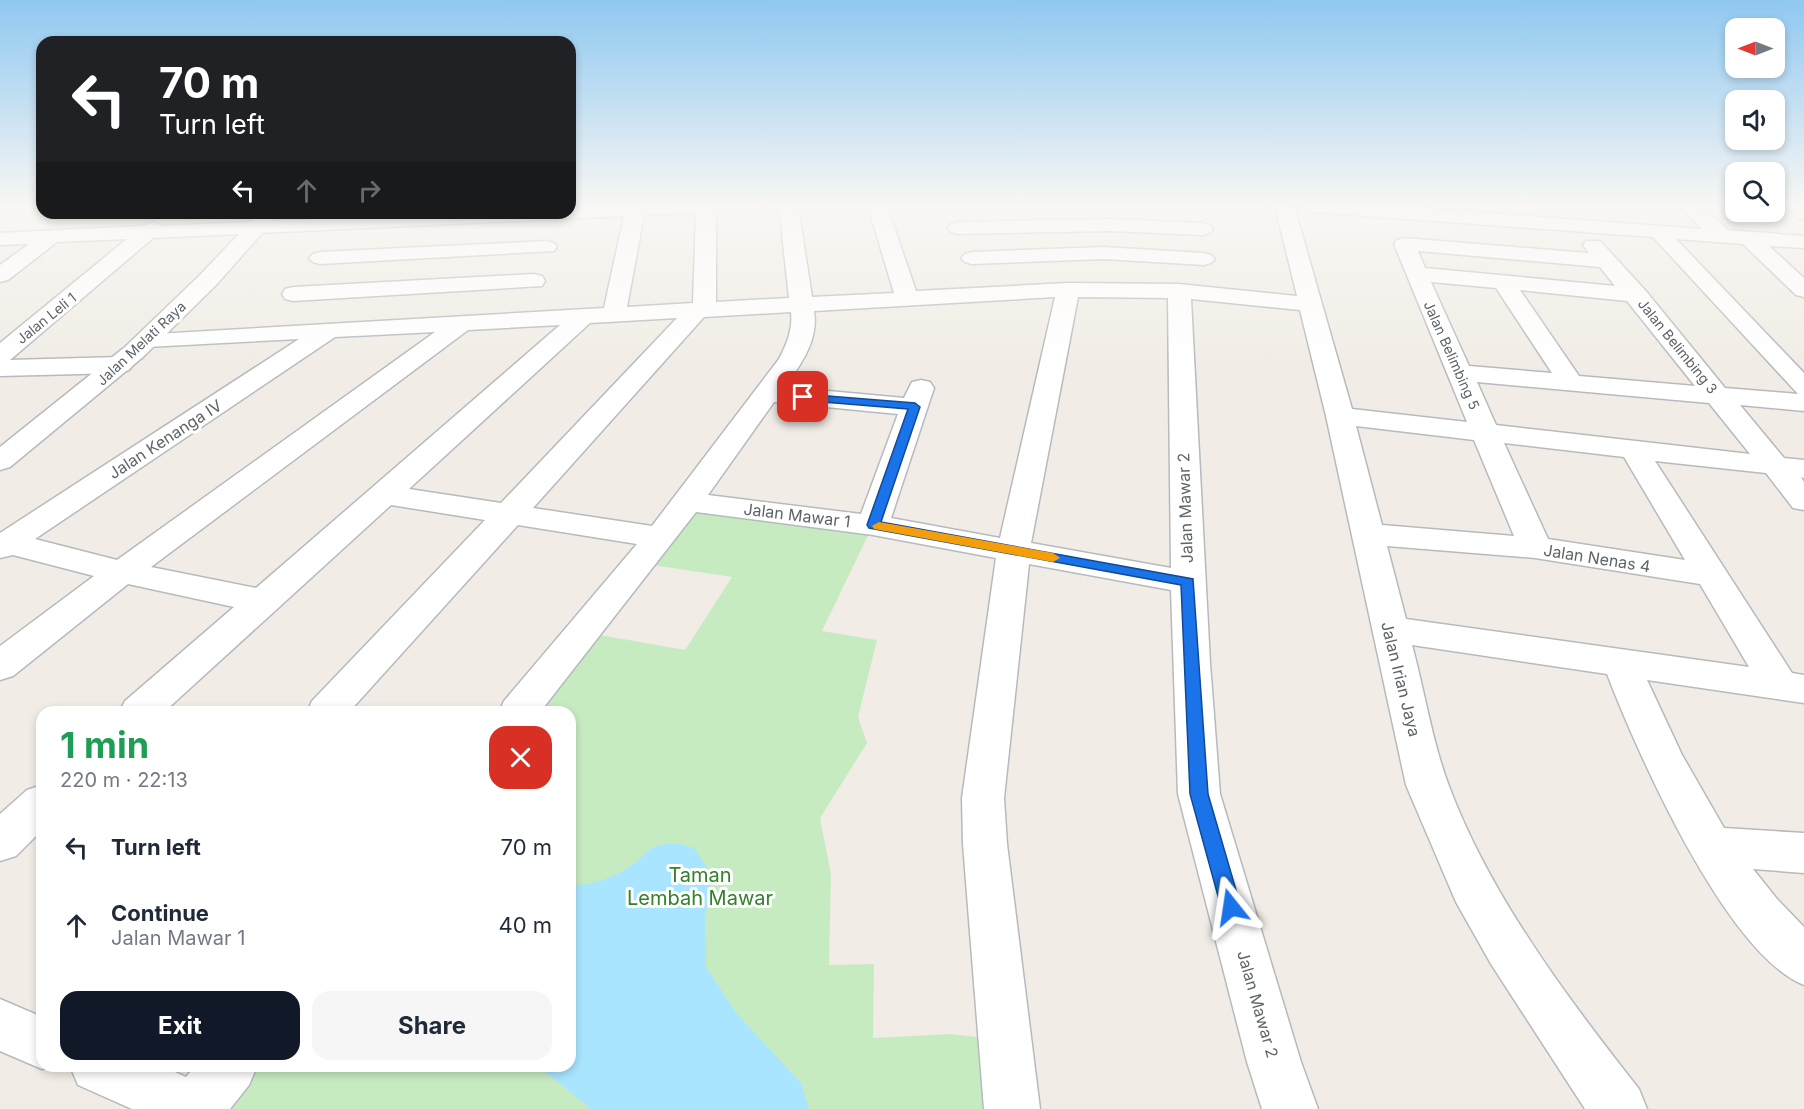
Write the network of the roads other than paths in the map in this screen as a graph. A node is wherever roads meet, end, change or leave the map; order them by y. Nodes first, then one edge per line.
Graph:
1 (19, 258) edge
2 (117, 258) edge
3 (228, 258) edge
4 (320, 258) joint
5 (325, 258) edge
6 (543, 258) edge
7 (626, 258) edge
8 (708, 258) edge
9 (796, 258) edge
10 (894, 258) edge
11 (972, 258) joint
12 (979, 258) edge
13 (1183, 258) edge
14 (1297, 258) edge
15 (1410, 258) edge
16 (1567, 258) edge
17 (1603, 258) edge
18 (1683, 258) edge
19 (1770, 258) edge
20 (1204, 259) joint
21 (1606, 261) junction
22 (1417, 274) junction
23 (0, 275) edge
24 (534, 281) junction
25 (1504, 283) junction
26 (1068, 290) junction
27 (1804, 290) edge
28 (1193, 292) junction
29 (293, 294) junction
30 (988, 294) junction
31 (1636, 295) junction
32 (907, 298) junction
33 (1309, 304) junction
34 (803, 305) junction
35 (701, 310) junction
36 (614, 315) junction
37 (583, 317) junction
38 (520, 320) junction
39 (462, 323) junction
40 (330, 330) junction
41 (262, 334) junction
42 (147, 340) junction
43 (0, 356) edge
44 (120, 365) junction
45 (0, 368) edge
46 (1460, 373) junction
47 (1571, 383) junction
48 (1804, 388) edge
49 (767, 393) junction
50 (1719, 396) junction
51 (1804, 403) edge
52 (1340, 416) junction
53 (1487, 433) junction
54 (1634, 450) junction
55 (0, 461) edge
56 (1791, 468) edge
57 (382, 494) junction
58 (1804, 501) edge
59 (687, 502) junction
60 (512, 512) junction
61 (873, 525) junction
62 (1366, 533) junction
63 (660, 537) junction
64 (4, 545) edge
65 (1535, 548) junction
66 (1014, 549) junction
67 (122, 572) junction
68 (1710, 575) junction
69 (1188, 582) junction
70 (262, 602) junction
71 (1389, 629) junction
72 (1622, 664) junction
73 (0, 666) edge
74 (1792, 687) edge
75 (146, 706) edge
76 (332, 706) edge
77 (523, 706) edge
78 (36, 808) edge
79 (0, 842) edge
80 (1713, 847) junction
81 (1804, 853) edge
82 (1804, 962) edge
83 (0, 1025) edge
84 (36, 1040) edge
85 (111, 1072) edge
86 (225, 1072) edge
87 (196, 1109) edge
88 (1012, 1109) edge
89 (1290, 1109) edge
90 (1619, 1109) edge

1 - 23 street
2 - 43 street, Jalan Leli 1
3 - 42 street, Jalan Melati Raya
4 - 5 street
4 - 29 street
6 - 24 street
7 - 36 street
8 - 35 street
9 - 34 street
10 - 32 street
11 - 12 street
11 - 30 street
13 - 20 street
14 - 33 street, Jalan Irian Jaya
15 - 22 street, Jalan Belimbing 5
16 - 21 street, Jalan Belimbing 5
17 - 21 street, Jalan Belimbing 3
18 - 48 street
19 - 27 street
20 - 28 street, Jalan Mawar 2
21 - 31 street, Jalan Belimbing 3
22 - 25 street
22 - 46 street, Jalan Belimbing 5
24 - 29 street
24 - 38 street
25 - 31 street
25 - 47 street
26 - 28 street
26 - 30 street
26 - 66 street
28 - 33 street
28 - 69 street, Jalan Mawar 2
29 - 41 street
30 - 32 street
31 - 50 street, Jalan Belimbing 3
32 - 34 street
33 - 52 street, Jalan Irian Jaya
34 - 35 street
34 - 49 street
35 - 36 street
35 - 60 street
36 - 37 street
37 - 38 street
37 - 57 street
38 - 39 street
39 - 40 street
39 - 67 street
40 - 41 street
40 - 64 street, Jalan Kenanga IV
41 - 42 street
42 - 44 street, Jalan Melati Raya
44 - 45 street
44 - 55 street, Jalan Melati Raya
46 - 47 street
46 - 53 street, Jalan Belimbing 5
47 - 50 street
49 - 59 street
49 - 61 street
50 - 51 street
50 - 56 street, Jalan Belimbing 3
52 - 53 street
52 - 62 street, Jalan Irian Jaya
53 - 54 street
53 - 65 street, Jalan Nenas 4
54 - 56 street
54 - 68 street
56 - 58 street, Jalan Belimbing 3
57 - 60 street
57 - 70 street
59 - 61 street, Jalan Mawar 1
59 - 63 street
60 - 63 street
60 - 76 street
61 - 66 street, Jalan Mawar 1
62 - 65 street
62 - 71 street, Jalan Irian Jaya
63 - 77 street
64 - 67 street
65 - 68 street, Jalan Nenas 4
66 - 69 street, Jalan Mawar 1
66 - 88 street
67 - 70 street
67 - 73 street
68 - 74 street
69 - 89 street, Jalan Mawar 2
70 - 75 street
71 - 72 street
71 - 90 street, Jalan Irian Jaya
72 - 74 street
72 - 80 street
78 - 79 street
80 - 81 street
80 - 82 street
83 - 84 street
85 - 87 street
86 - 87 street

